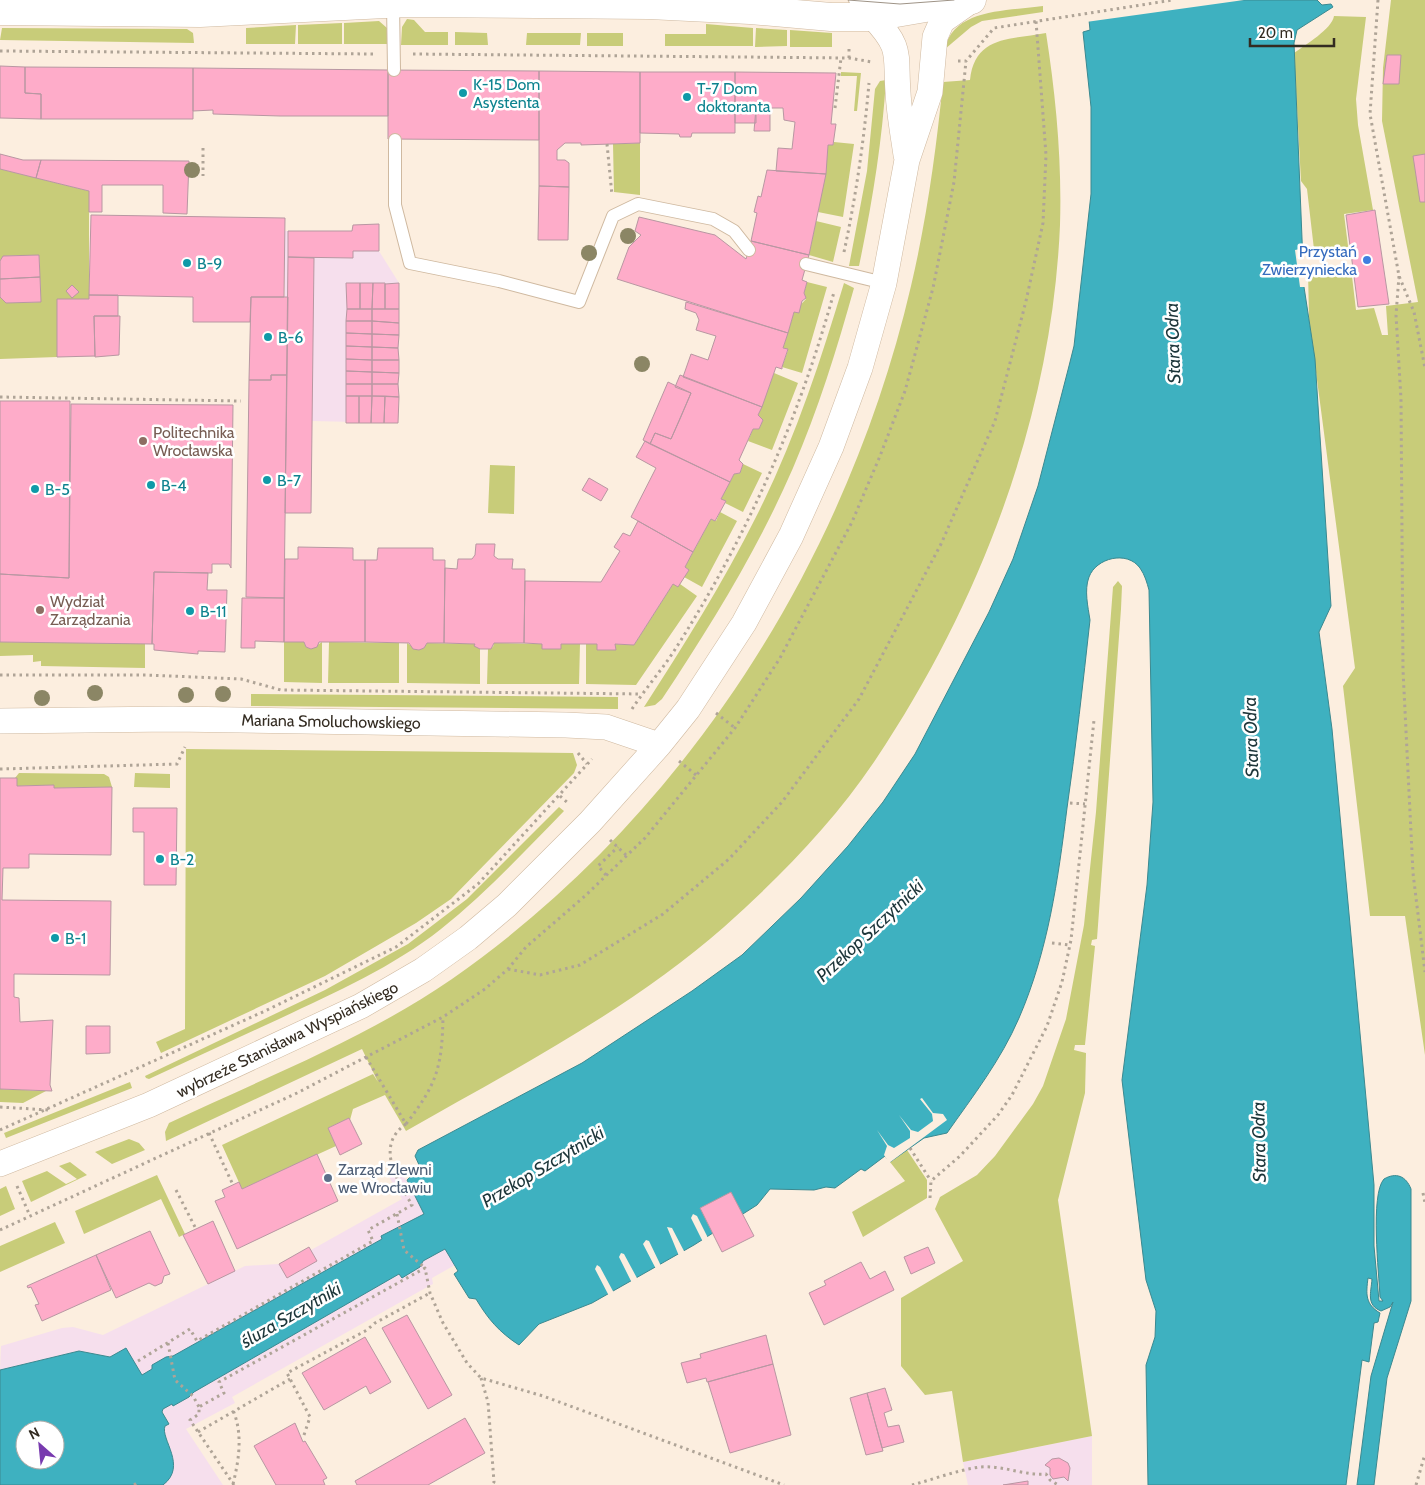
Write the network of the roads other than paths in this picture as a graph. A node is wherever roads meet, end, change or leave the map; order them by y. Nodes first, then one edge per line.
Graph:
1 (966, 0) edge
2 (972, 0) edge
3 (393, 4) junction
4 (864, 9) edge
5 (0, 11) edge
6 (394, 70) dead end
7 (395, 140) dead end
8 (906, 160) junction
9 (749, 250) dead end
10 (806, 264) dead end
11 (884, 283) junction
12 (0, 721) edge
13 (659, 745) junction
14 (0, 1164) edge

1 - 4 lane
2 - 4 main road
2 - 8 street, wybrzeże Stanisława Wyspiańskiego
3 - 4 main road
3 - 5 main road
3 - 6 lane
4 - 8 street, wybrzeże Stanisława Wyspiańskiego
7 - 9 lane
8 - 11 street, wybrzeże Stanisława Wyspiańskiego
10 - 11 lane
11 - 13 street, wybrzeże Stanisława Wyspiańskiego
12 - 13 street, Mariana Smoluchowskiego
13 - 14 street, wybrzeże Stanisława Wyspiańskiego

